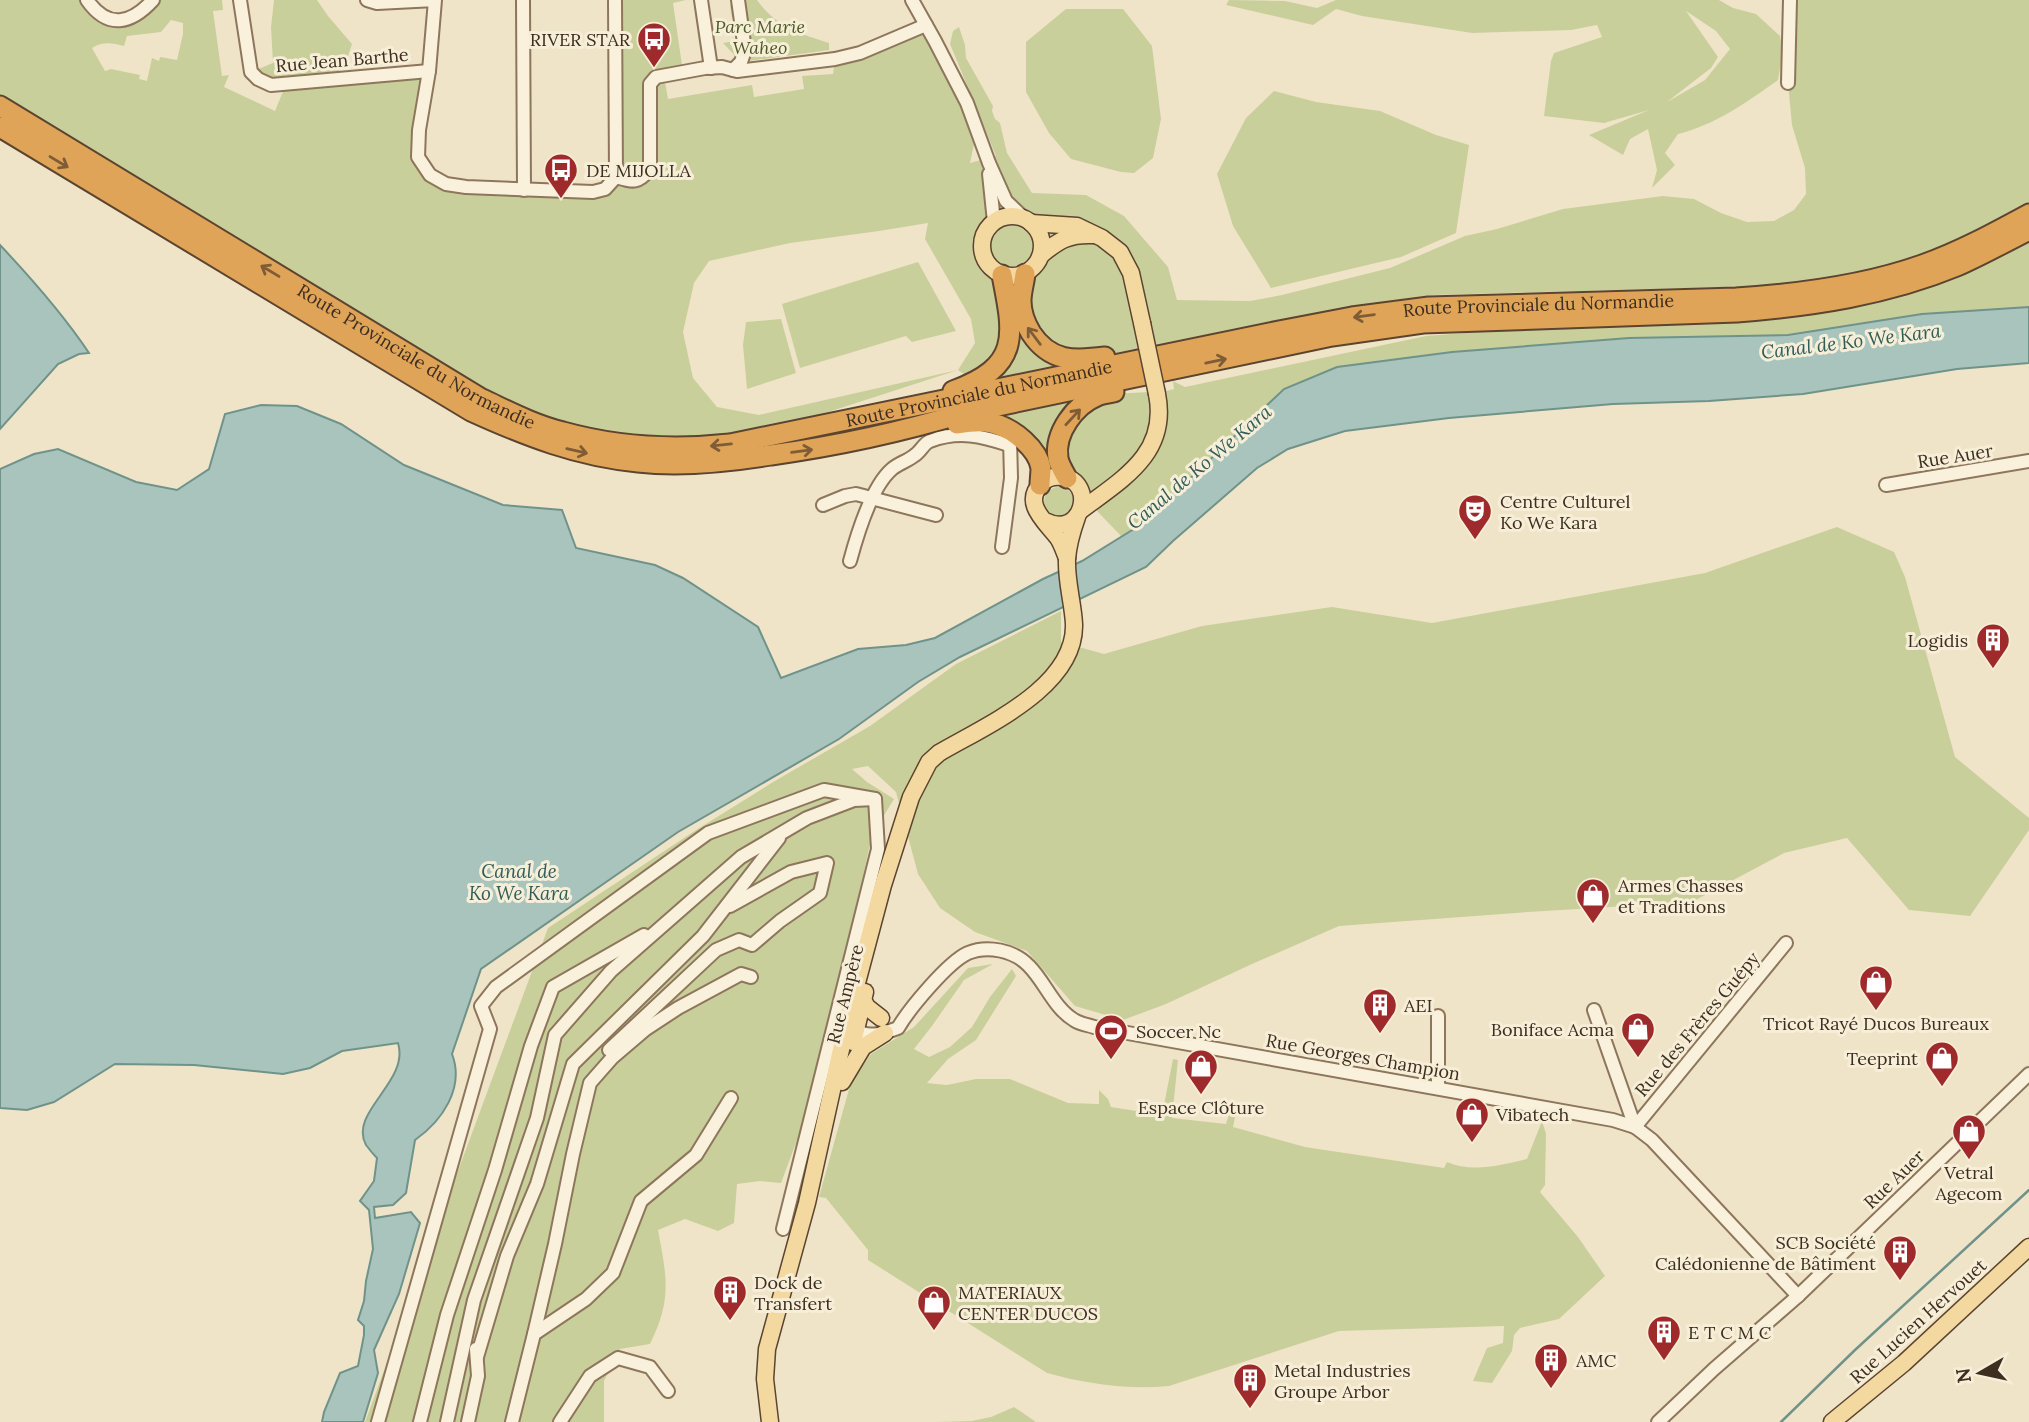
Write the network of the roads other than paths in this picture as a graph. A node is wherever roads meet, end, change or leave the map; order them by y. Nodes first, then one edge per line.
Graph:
1 (87, 0) edge
2 (153, 0) edge
3 (240, 0) edge
4 (367, 0) edge
5 (435, 0) edge
6 (523, 0) edge
7 (615, 0) edge
8 (701, 0) edge
9 (738, 0) edge
10 (912, 0) edge
11 (1790, 0) edge
12 (926, 25) junction
13 (711, 68) junction
14 (733, 70) junction
15 (429, 71) junction
16 (1788, 83) dead end
17 (0, 106) edge
18 (0, 127) edge
19 (989, 163) junction
20 (616, 177) junction
21 (524, 190) junction
22 (2029, 214) edge
23 (1028, 220) junction
24 (994, 222) junction
25 (2029, 230) edge
26 (1095, 235) junction
27 (1041, 255) junction
28 (1025, 274) junction
29 (1002, 275) junction
30 (1178, 361) junction
31 (904, 409) junction
32 (925, 425) junction
33 (1010, 439) junction
34 (2029, 461) edge
35 (1122, 480) junction
36 (1072, 481) junction
37 (1040, 485) junction
38 (1886, 485) dead end
39 (872, 499) junction
40 (823, 505) dead end
41 (1079, 514) junction
42 (936, 515) dead end
43 (1045, 521) junction
44 (1002, 547) dead end
45 (850, 561) dead end
46 (1067, 562) junction
47 (875, 799) junction
48 (902, 822) junction
49 (783, 832) junction
50 (724, 909) junction
51 (665, 923) junction
52 (871, 930) junction
53 (1786, 943) dead end
54 (751, 977) dead end
55 (863, 1000) junction
56 (1594, 1010) dead end
57 (1438, 1016) dead end
58 (855, 1025) junction
59 (883, 1026) junction
60 (842, 1042) junction
61 (606, 1065) junction
62 (2029, 1074) edge
63 (842, 1082) junction
64 (1438, 1088) junction
65 (731, 1098) dead end
66 (1635, 1127) junction
67 (814, 1172) junction
68 (783, 1229) dead end
69 (2029, 1247) edge
70 (1798, 1296) junction
71 (474, 1300) junction
72 (534, 1334) junction
73 (477, 1357) junction
74 (668, 1391) dead end
75 (378, 1422) edge
76 (420, 1422) edge
77 (447, 1422) edge
78 (468, 1422) edge
79 (512, 1422) edge
80 (560, 1422) edge
81 (770, 1422) edge
82 (1658, 1422) edge
83 (1832, 1422) edge

1 - 2 street
3 - 15 street, Rue Jean Barthe
4 - 5 street
5 - 15 street
6 - 21 street
7 - 20 street
8 - 13 street
9 - 14 street
10 - 12 street
11 - 16 street
12 - 14 street
12 - 19 street
13 - 14 street
13 - 20 street
15 - 21 street
31 -> 17 highway, Route Provinciale du Normandie
18 -> 32 highway, Route Provinciale du Normandie
19 - 23 street
19 - 24 street
20 - 21 street
22 -> 30 highway, Route Provinciale du Normandie
23 - 24 main road
23 - 26 main road
23 - 27 main road
24 - 29 main road
30 -> 25 highway, Route Provinciale du Normandie
26 - 27 main road
26 - 35 main road, bridge
27 - 28 main road
28 - 29 main road
30 -> 28 highway
29 - 31 highway
30 - 31 highway, Route Provinciale du Normandie
30 - 32 highway, Route Provinciale du Normandie
36 -> 30 highway
32 - 33 highway
33 - 37 highway
33 - 39 street
33 - 44 street
34 - 38 street, Rue Auer
35 - 36 main road
35 - 41 main road
36 - 37 main road
36 - 41 main road
37 - 43 main road
39 - 40 street
39 - 42 street
39 - 45 street
41 - 43 main road
41 - 46 main road
43 - 46 main road
46 - 48 main road, Rue Ampère
47 - 49 street
47 - 68 street
47 - 75 street
48 - 52 main road, Rue Ampère
48 - 55 main road, Rue Ampère
49 - 50 street
49 - 51 street
50 - 61 street
50 - 73 street
51 - 71 street
51 - 76 street
52 - 58 street
52 - 60 main road, Rue Ampère
53 - 66 street, Rue des Frères Guépy
54 - 61 street
55 - 58 main road, Rue Ampère
55 - 59 main road
56 - 66 street
57 - 64 street
58 - 59 street
58 - 60 street
58 - 63 main road, Rue Ampère
59 - 63 main road
59 - 64 street, Rue Georges Champion
60 - 67 main road, Rue Ampère
61 - 72 street
62 - 70 street, Rue Auer
63 - 67 main road, Rue Ampère
64 - 66 street, Rue Georges Champion
65 - 72 street
66 - 70 street, Rue Georges Champion
67 - 81 main road, Rue Ampère
69 - 83 main road, Rue Lucien Hervouet
70 - 82 street, Rue Auer
71 - 73 street
71 - 77 street
72 - 79 street
73 - 78 street
74 - 80 street

